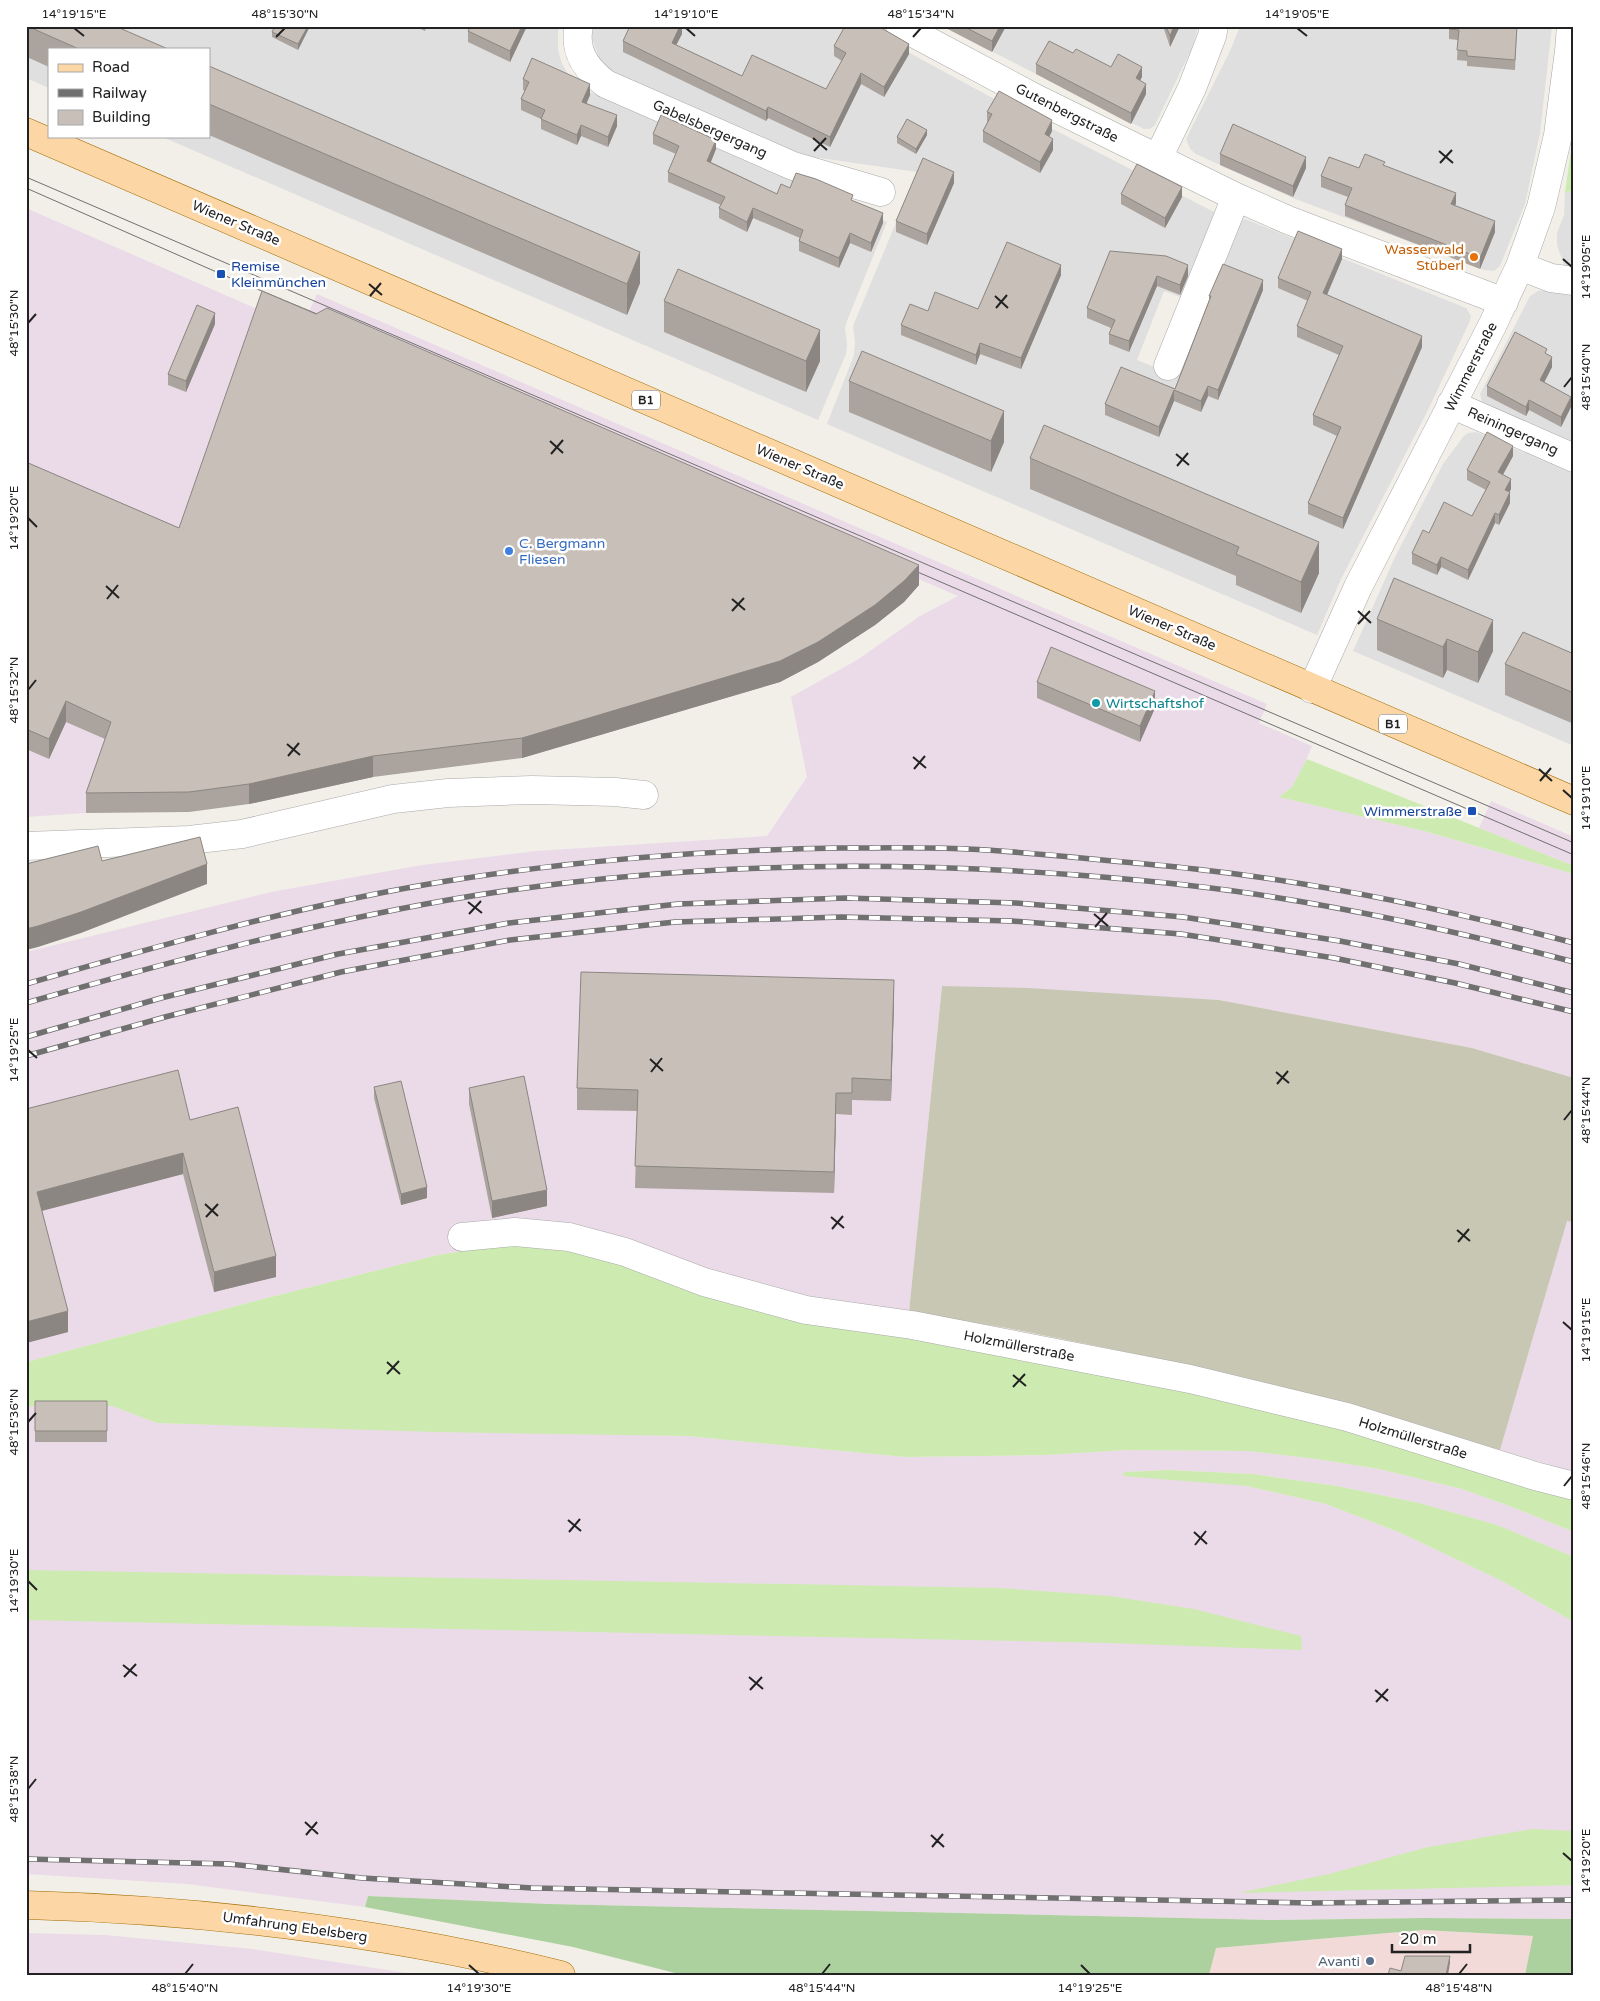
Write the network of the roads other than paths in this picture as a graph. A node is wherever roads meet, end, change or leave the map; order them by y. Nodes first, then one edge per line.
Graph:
1 (579, 26) edge
2 (900, 26) edge
3 (1214, 26) edge
4 (1570, 26) edge
5 (26, 132) edge
6 (1158, 158) junction
7 (881, 192) dead end
8 (1236, 197) junction
9 (1520, 266) junction
10 (1574, 281) edge
11 (1504, 302) junction
12 (1168, 366) dead end
13 (1451, 404) junction
14 (1574, 458) edge
15 (1312, 689) junction
16 (644, 795) dead end
17 (1574, 802) edge
18 (26, 846) edge
19 (462, 1237) dead end
20 (1574, 1486) edge
21 (26, 1905) edge
22 (561, 1975) edge

1 - 7 street, Gabelsbergergang
2 - 6 street, Gutenbergstraße
3 - 6 street
4 - 9 street, Wimmerstraße
5 - 15 main road, Wiener Straße / B1
6 - 8 street, Gutenbergstraße
8 - 11 street, Gutenbergstraße
8 - 12 street
9 - 10 street
9 - 11 street, Wimmerstraße
11 - 13 street, Wimmerstraße
13 - 14 street, Reiningergang
13 - 15 street, Wimmerstraße
15 - 17 main road, Wiener Straße / B1
16 - 18 street
19 - 20 street, Holzmüllerstraße
21 - 22 main road, Umfahrung Ebelsberg

